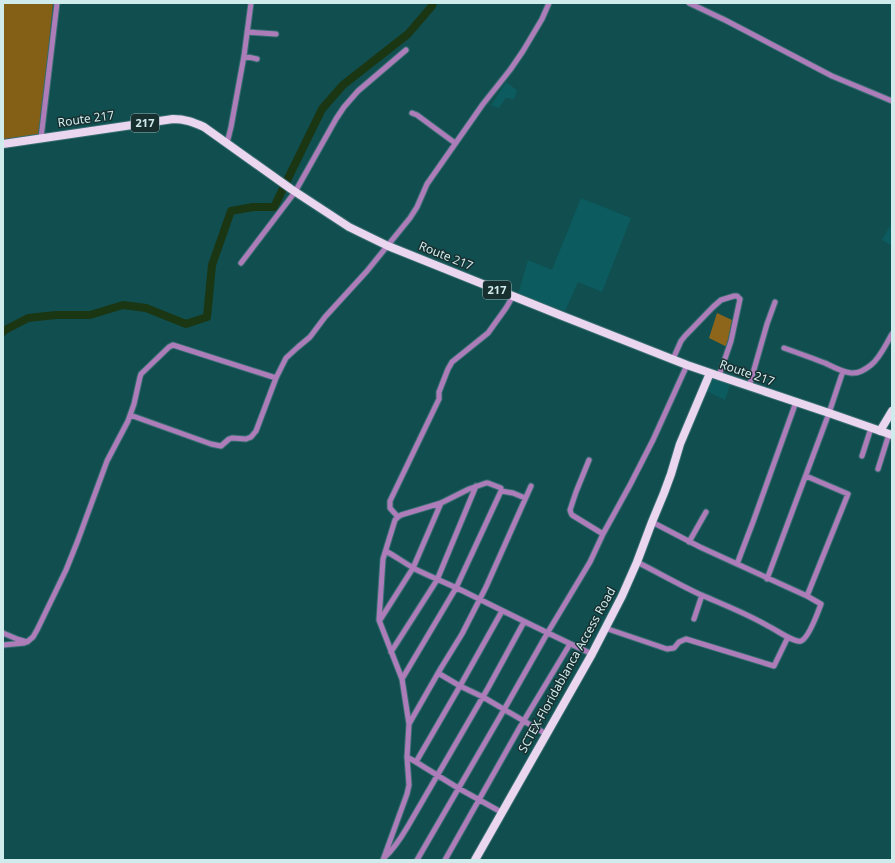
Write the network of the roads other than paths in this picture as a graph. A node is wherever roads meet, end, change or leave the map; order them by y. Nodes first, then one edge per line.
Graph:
1 (57, 3) edge
2 (251, 3) edge
3 (549, 3) edge
4 (689, 3) edge
5 (247, 32) junction
6 (276, 34) dead end
7 (406, 50) dead end
8 (244, 56) junction
9 (257, 59) dead end
10 (892, 101) edge
11 (412, 113) dead end
12 (41, 138) junction
13 (456, 143) junction
14 (3, 144) edge
15 (227, 144) junction
16 (293, 191) junction
17 (388, 246) junction
18 (241, 263) dead end
19 (513, 296) junction
20 (775, 302) dead end
21 (892, 334) edge
22 (784, 348) dead end
23 (673, 359) junction
24 (687, 365) junction
25 (843, 371) junction
26 (710, 373) junction
27 (719, 376) junction
28 (276, 378) junction
29 (749, 387) junction
30 (796, 402) junction
31 (892, 411) edge
32 (829, 413) junction
33 (130, 415) junction
34 (871, 428) junction
35 (880, 431) junction
36 (890, 435) edge
37 (862, 456) dead end
38 (589, 460) dead end
39 (878, 469) dead end
40 (806, 476) junction
41 (476, 486) junction
42 (531, 486) dead end
43 (501, 490) junction
44 (525, 498) junction
45 (441, 503) junction
46 (706, 512) dead end
47 (398, 517) junction
48 (652, 522) junction
49 (603, 534) junction
50 (689, 542) junction
51 (386, 551) junction
52 (637, 562) junction
53 (737, 564) junction
54 (413, 568) junction
55 (768, 579) junction
56 (437, 580) junction
57 (456, 588) junction
58 (702, 595) junction
59 (807, 596) junction
60 (479, 599) junction
61 (502, 610) junction
62 (694, 619) dead end
63 (379, 620) junction
64 (524, 622) junction
65 (605, 628) junction
66 (548, 632) junction
67 (3, 633) edge
68 (788, 637) junction
69 (27, 642) junction
70 (570, 644) junction
71 (3, 645) edge
72 (391, 652) junction
73 (592, 654) junction
74 (438, 673) junction
75 (402, 678) junction
76 (460, 686) junction
77 (483, 697) junction
78 (504, 710) junction
79 (523, 721) junction
80 (409, 724) junction
81 (546, 734) junction
82 (407, 757) junction
83 (416, 762) junction
84 (437, 775) junction
85 (458, 788) junction
86 (480, 800) junction
87 (501, 812) junction
88 (383, 859) edge
89 (417, 860) edge
90 (445, 860) edge
91 (475, 860) edge

1 - 12 street
2 - 5 street
3 - 13 street
4 - 10 street
5 - 6 street
5 - 8 street
7 - 16 street
8 - 9 street
8 - 15 street
11 - 13 street
12 - 14 main road, Route 217 / 217
12 - 15 main road, Route 217 / 217
13 - 17 street
15 - 16 main road, Route 217 / 217
16 - 17 main road, Route 217 / 217
16 - 18 street
17 - 19 main road, Route 217 / 217
17 - 28 street
19 - 23 main road, Route 217 / 217
19 - 47 street
20 - 29 street
21 - 25 street
22 - 25 street
23 - 24 main road, Route 217 / 217
23 - 27 street
24 - 26 main road, Route 217 / 217
24 - 49 street
25 - 32 street
26 - 27 main road, Route 217 / 217
26 - 48 main road, SCTEX-Floridablanca Access Road
27 - 29 main road, Route 217 / 217
28 - 33 street
28 - 33 street
29 - 30 main road, Route 217 / 217
30 - 32 main road, Route 217 / 217
30 - 53 street
31 - 35 main road
32 - 34 main road, Route 217 / 217
32 - 40 street
33 - 69 street
34 - 35 main road, Route 217 / 217
34 - 37 street
35 - 36 main road, Route 217 / 217
36 - 39 street
38 - 49 street
40 - 55 street
40 - 59 street
41 - 43 street
41 - 45 street
41 - 56 street
42 - 44 street
43 - 44 street
43 - 57 street
44 - 60 street
45 - 47 street
45 - 54 street
46 - 50 street
47 - 51 street
48 - 50 street
48 - 52 main road, SCTEX-Floridablanca Access Road
49 - 66 street
50 - 53 street
51 - 54 street
51 - 63 street
52 - 58 street
52 - 65 main road, SCTEX-Floridablanca Access Road
53 - 55 street
54 - 56 street
54 - 63 street
55 - 59 street
56 - 57 street
56 - 72 street
57 - 60 street
57 - 75 street
58 - 62 street
58 - 68 street
59 - 68 street
60 - 61 street
60 - 74 street
61 - 64 street
61 - 76 street
63 - 72 street
64 - 66 street
64 - 77 street
65 - 68 street
65 - 73 main road, SCTEX-Floridablanca Access Road
66 - 70 street
66 - 78 street
67 - 69 street
69 - 71 street
70 - 73 street
70 - 79 street
72 - 75 street
73 - 81 main road, SCTEX-Floridablanca Access Road
74 - 76 street
74 - 80 street
75 - 80 street
76 - 77 street
76 - 83 street
77 - 78 street
77 - 84 street
78 - 79 street
78 - 85 street
79 - 81 street
79 - 86 street
80 - 82 street
81 - 87 main road, SCTEX-Floridablanca Access Road
82 - 83 street
82 - 88 street
83 - 84 street
84 - 85 street
84 - 88 street
85 - 86 street
85 - 89 street
86 - 87 street
86 - 90 street
87 - 91 main road, SCTEX-Floridablanca Access Road

